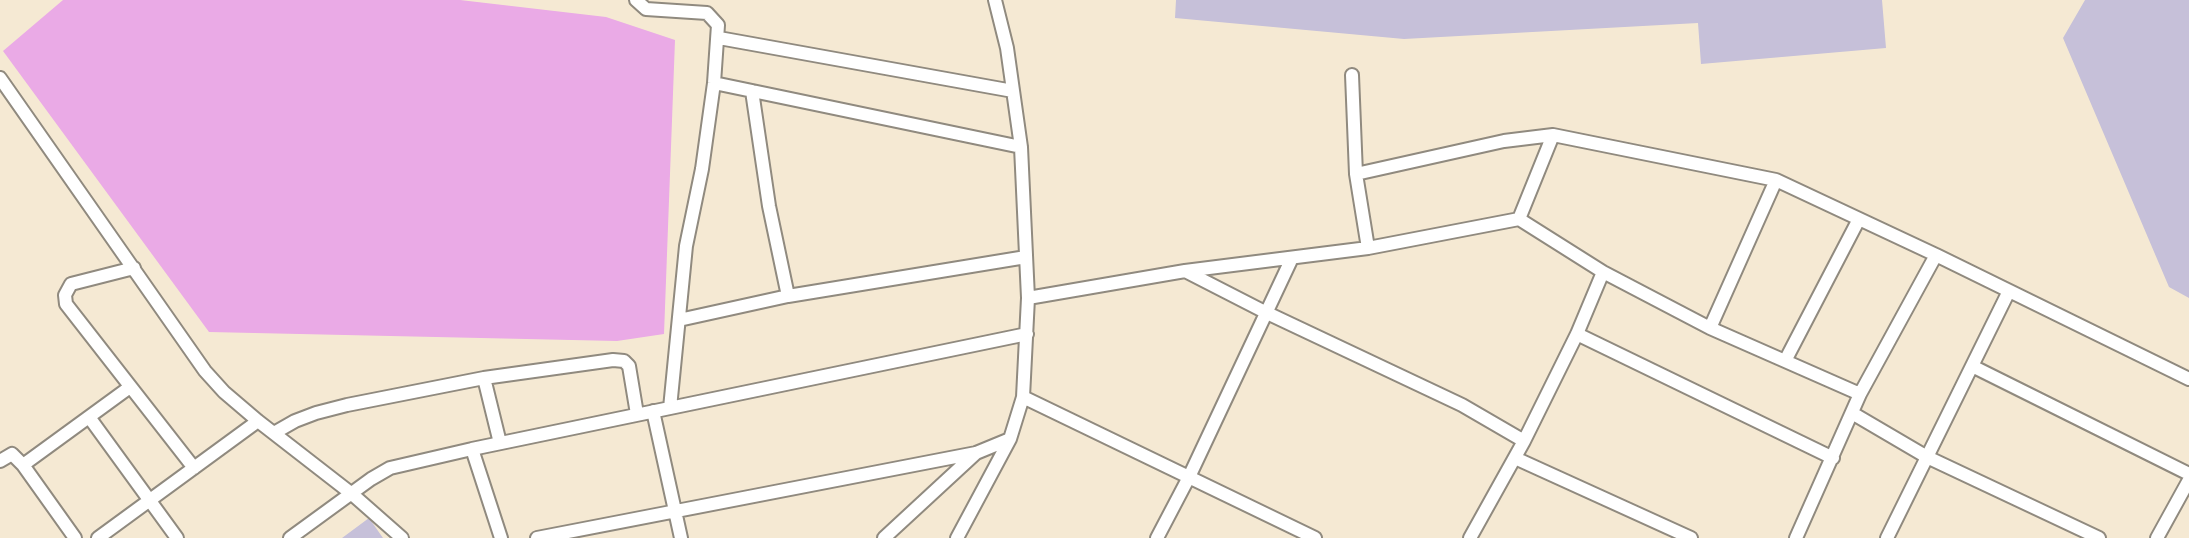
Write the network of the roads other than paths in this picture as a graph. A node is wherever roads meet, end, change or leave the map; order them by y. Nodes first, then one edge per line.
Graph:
1 (636, 0) edge
2 (995, 0) edge
3 (719, 38) junction
4 (1352, 75) dead end
5 (0, 78) edge
6 (714, 83) junction
7 (752, 91) junction
8 (1013, 91) junction
9 (1553, 135) junction
10 (1021, 147) junction
11 (1356, 174) junction
12 (1776, 180) junction
13 (1519, 219) junction
14 (1858, 219) junction
15 (1368, 248) junction
16 (1936, 255) junction
17 (1026, 257) junction
18 (1292, 258) junction
19 (134, 268) junction
20 (1185, 271) junction
21 (1603, 272) junction
22 (2009, 290) junction
23 (788, 296) junction
24 (1028, 298) junction
25 (1265, 312) junction
26 (679, 320) junction
27 (1710, 328) junction
28 (1027, 334) junction
29 (1577, 334) junction
30 (1785, 361) junction
31 (1972, 366) junction
32 (484, 378) junction
33 (2189, 379) edge
34 (130, 387) junction
35 (1860, 394) junction
36 (1023, 397) junction
37 (670, 408) junction
38 (653, 411) junction
39 (1852, 413) junction
40 (637, 414) junction
41 (89, 417) junction
42 (258, 421) junction
43 (274, 433) junction
44 (1010, 439) junction
45 (1524, 441) junction
46 (499, 443) junction
47 (472, 449) junction
48 (976, 453) junction
49 (1927, 457) junction
50 (1515, 458) junction
51 (1833, 458) junction
52 (0, 461) edge
53 (23, 465) junction
54 (194, 468) junction
55 (2189, 474) edge
56 (1189, 477) junction
57 (2189, 480) edge
58 (352, 494) junction
59 (149, 500) junction
60 (675, 512) junction
61 (1301, 535) edge
62 (1685, 537) edge
63 (75, 538) edge
64 (97, 538) edge
65 (177, 538) edge
66 (290, 538) edge
67 (401, 538) edge
68 (502, 538) edge
69 (537, 538) edge
70 (681, 538) edge
71 (884, 538) edge
72 (957, 538) edge
73 (1157, 538) edge
74 (1315, 538) edge
75 (1470, 538) edge
76 (1796, 538) edge
77 (1887, 538) edge
78 (2099, 538) edge
79 (2157, 538) edge

1 - 3 street
2 - 8 street
3 - 6 street
3 - 8 street
4 - 11 street
5 - 19 street
6 - 7 street
6 - 26 street
7 - 10 street
7 - 23 street
8 - 10 street
9 - 11 street
9 - 12 street
9 - 13 street
10 - 17 street
11 - 15 street
12 - 14 street
12 - 27 street
13 - 15 street
13 - 21 street
14 - 16 street
14 - 30 street
15 - 18 street
16 - 22 street
16 - 35 street
17 - 23 street
17 - 24 street
18 - 20 street
18 - 25 street
19 - 34 street
19 - 42 street
20 - 24 street
20 - 25 street
21 - 27 street
21 - 29 street
22 - 31 street
22 - 33 street
23 - 26 street
24 - 28 street
25 - 45 street
25 - 56 street
26 - 37 street
27 - 30 street
28 - 36 street
28 - 37 street
29 - 45 street
29 - 51 street
30 - 35 street
31 - 49 street
31 - 55 street
32 - 40 street
32 - 43 street
32 - 46 street
34 - 41 street
34 - 54 street
35 - 39 street
36 - 44 street
36 - 56 street
37 - 38 street
38 - 40 street
38 - 60 street
39 - 49 street
39 - 51 street
40 - 46 street
41 - 53 street
41 - 59 street
42 - 43 street
42 - 54 street
43 - 58 street
44 - 48 street
44 - 72 street
45 - 50 street
46 - 47 street
47 - 58 street
47 - 68 street
48 - 60 street
48 - 71 street
49 - 77 street
49 - 78 street
50 - 62 street
50 - 75 street
51 - 76 street
52 - 53 street
53 - 63 street
54 - 59 street
56 - 61 street
56 - 73 street
57 - 79 street
58 - 66 street
58 - 67 street
59 - 64 street
59 - 65 street
60 - 69 street
60 - 70 street
61 - 74 street

